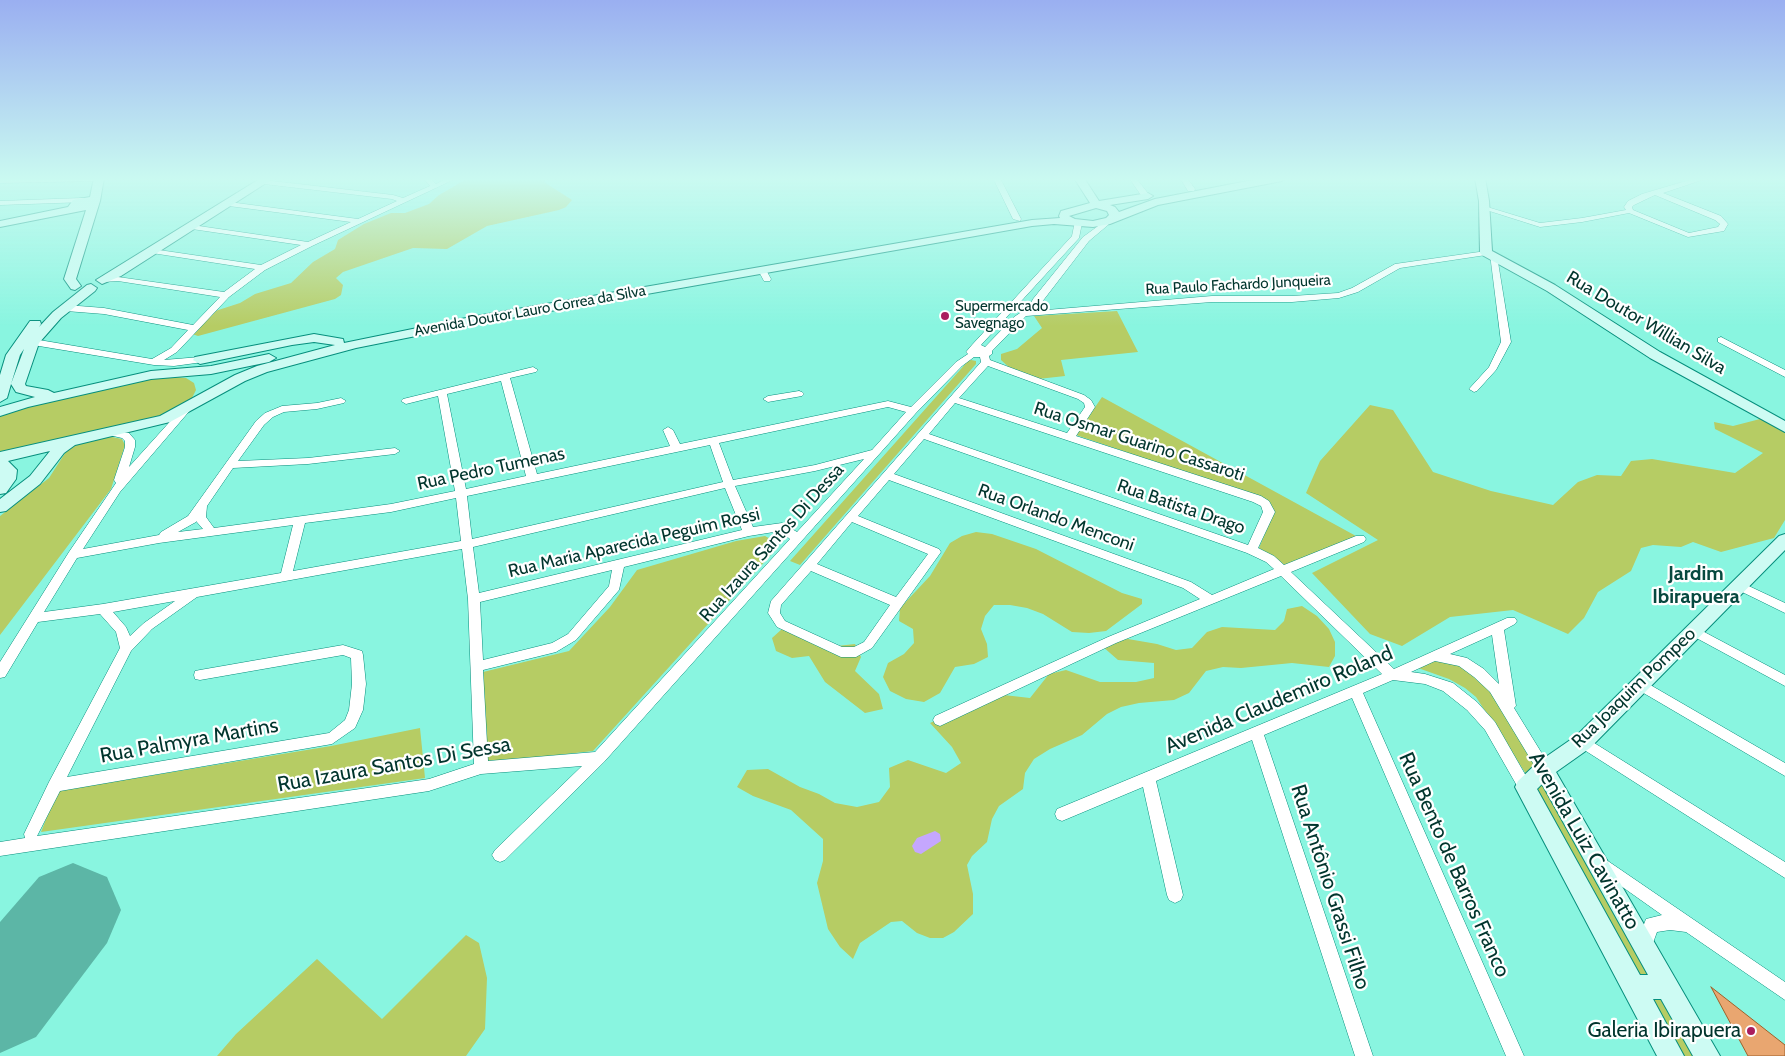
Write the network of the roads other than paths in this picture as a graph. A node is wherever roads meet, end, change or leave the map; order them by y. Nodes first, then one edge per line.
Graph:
1 (80, 227) edge
2 (184, 227) edge
3 (192, 227) edge
4 (194, 227) edge
5 (346, 227) edge
6 (970, 227) edge
7 (1009, 227) edge
8 (1076, 227) edge
9 (1101, 227) edge
10 (1486, 227) edge
11 (1669, 227) edge
12 (1723, 227) edge
13 (309, 244) junction
14 (1063, 250) junction
15 (152, 251) junction
16 (1489, 255) junction
17 (262, 268) junction
18 (73, 270) junction
19 (1054, 279) junction
20 (96, 280) junction
21 (75, 287) junction
22 (226, 295) junction
23 (1020, 298) junction
24 (1036, 301) junction
25 (66, 308) junction
26 (1058, 312) junction
27 (1027, 314) junction
28 (194, 328) junction
29 (1721, 340) dead end
30 (33, 342) junction
31 (338, 342) junction
32 (181, 344) junction
33 (981, 354) junction
34 (200, 360) junction
35 (154, 362) junction
36 (533, 370) dead end
37 (175, 372) junction
38 (1785, 374) edge
39 (505, 377) junction
40 (1474, 389) dead end
41 (75, 392) junction
42 (442, 392) junction
43 (799, 394) dead end
44 (0, 398) edge
45 (768, 399) dead end
46 (953, 399) junction
47 (341, 401) dead end
48 (406, 401) dead end
49 (187, 408) junction
50 (913, 411) junction
51 (0, 412) edge
52 (1783, 423) edge
53 (668, 430) dead end
54 (113, 433) junction
55 (922, 435) junction
56 (1070, 437) junction
57 (713, 440) junction
58 (71, 442) junction
59 (130, 447) junction
60 (150, 448) junction
61 (676, 448) junction
62 (396, 451) dead end
63 (878, 452) junction
64 (0, 457) edge
65 (0, 462) edge
66 (230, 465) junction
67 (866, 465) junction
68 (816, 468) junction
69 (887, 475) junction
70 (532, 477) junction
71 (729, 484) junction
72 (0, 488) edge
73 (116, 489) junction
74 (461, 492) junction
75 (0, 507) edge
76 (202, 507) junction
77 (850, 518) junction
78 (300, 521) junction
79 (749, 532) junction
80 (212, 533) junction
81 (159, 539) junction
82 (798, 539) junction
83 (1360, 539) dead end
84 (1785, 540) edge
85 (468, 544) junction
86 (1251, 550) junction
87 (73, 555) junction
88 (619, 564) junction
89 (809, 564) junction
90 (1283, 570) junction
91 (286, 577) junction
92 (1738, 585) junction
93 (194, 593) junction
94 (474, 599) junction
95 (1211, 600) junction
96 (898, 603) junction
97 (1785, 608) edge
98 (103, 609) junction
99 (35, 618) junction
100 (1511, 621) dead end
101 (1497, 627) junction
102 (1693, 631) junction
103 (126, 648) junction
104 (1434, 656) junction
105 (477, 667) junction
106 (0, 673) edge
107 (200, 675) dead end
108 (1392, 675) junction
109 (1785, 681) edge
110 (1640, 684) junction
111 (1355, 690) junction
112 (1510, 713) junction
113 (940, 720) dead end
114 (1256, 732) junction
115 (1583, 742) junction
116 (599, 758) junction
117 (481, 768) junction
118 (1544, 769) junction
119 (1785, 770) edge
120 (1148, 778) junction
121 (54, 786) junction
122 (1525, 787) junction
123 (1062, 814) dead end
124 (31, 834) dead end
125 (0, 849) edge
126 (500, 855) dead end
127 (1595, 859) junction
128 (1785, 872) edge
129 (1175, 895) dead end
130 (1693, 928) junction
131 (1644, 945) junction
132 (1633, 987) junction
133 (1668, 987) junction
134 (1785, 992) edge
135 (1364, 1056) edge
136 (1515, 1056) edge
137 (1670, 1056) edge
138 (1707, 1056) edge

1 - 18 street
2 - 20 main road
3 - 15 street
4 - 13 street
5 - 13 street
6 - 31 main road
7 - 49 main road, Avenida Doutor Lauro Correa da Silva
8 - 14 street
9 - 19 street
10 - 16 street
11 - 12 street
13 - 17 street
14 - 19 street
14 - 23 street
15 - 17 street
15 - 20 street
16 - 26 street, Rua Paulo Fachardo Junqueira
16 - 40 street
16 - 52 main road, Rua Doutor Willian Silva
17 - 22 street
18 - 20 main road
18 - 21 street
19 - 24 street
20 - 21 main road
20 - 22 street
20 - 25 main road
21 - 44 main road
22 - 28 street
23 - 24 street
23 - 33 street
24 - 26 street
24 - 27 street
25 - 28 street
25 - 30 main road
26 - 27 street, Rua Paulo Fachardo Junqueira
27 - 33 street
28 - 32 street
29 - 38 street
30 - 35 street
30 - 41 main road
31 - 34 main road
31 - 37 main road
32 - 34 street
32 - 35 street
33 - 46 street
33 - 50 street, Rua Izaura Santos Di Dessa
33 - 56 street
34 - 35 street
36 - 39 street
37 - 41 main road
37 - 49 main road
39 - 42 street
39 - 70 street
41 - 51 main road
42 - 48 street
42 - 74 street
43 - 45 street
46 - 55 street
46 - 56 street, Rua Osmar Guarino Cassaroti
47 - 66 street
49 - 54 main road, Avenida Doutor Lauro Correa da Silva
49 - 60 street
50 - 57 street, Rua Pedro Tumenas
50 - 63 street, Rua Izaura Santos Di Dessa
53 - 61 street
54 - 58 main road, Avenida Doutor Lauro Correa da Silva
54 - 59 street
55 - 69 street
55 - 86 street, Rua Batista Drago
56 - 86 street, Rua Osmar Guarino Cassaroti
57 - 61 street, Rua Pedro Tumenas
57 - 71 street
58 - 64 main road, Avenida Doutor Lauro Correa da Silva
58 - 75 main road
59 - 60 street
59 - 73 street
60 - 73 street
61 - 70 street, Rua Pedro Tumenas
62 - 66 street
63 - 67 street, Rua Izaura Santos Di Dessa
63 - 68 street
65 - 72 main road
66 - 76 street
67 - 68 street
67 - 82 street, Rua Izaura Santos Di Dessa
68 - 71 street
69 - 77 street
69 - 95 street, Rua Orlando Menconi
70 - 74 street, Rua Pedro Tumenas
71 - 79 street
71 - 85 street
73 - 87 street
74 - 78 street, Rua Pedro Tumenas
74 - 85 street
76 - 80 street
76 - 81 street
77 - 89 street
77 - 96 street
78 - 80 street, Rua Pedro Tumenas
78 - 91 street
79 - 82 street, Rua Maria Aparecida Peguim Rossi
79 - 88 street, Rua Maria Aparecida Peguim Rossi
80 - 81 street, Rua Pedro Tumenas
81 - 87 street, Rua Pedro Tumenas
82 - 116 street, Rua Izaura Santos Di Dessa
83 - 90 street
84 - 92 main road, Rua Joaquim Pompeo
85 - 91 street
85 - 94 street
86 - 90 street, Rua Batista Drago
87 - 99 street
88 - 94 street, Rua Maria Aparecida Peguim Rossi
88 - 105 street
89 - 96 street
89 - 96 street
90 - 95 street
90 - 108 street, Rua Batista Drago
91 - 93 street
92 - 97 street
92 - 102 main road, Rua Joaquim Pompeo
93 - 98 street
93 - 103 street
94 - 105 street
95 - 113 street
98 - 99 street
98 - 103 street
99 - 106 street
100 - 101 street, Avenida Claudemiro Roland
101 - 104 street, Avenida Claudemiro Roland
101 - 112 street
102 - 109 street
102 - 110 main road, Rua Joaquim Pompeo
103 - 121 street
104 - 108 street, Avenida Claudemiro Roland
104 - 112 street, Avenida Luiz Cavinatto
105 - 117 street
107 - 121 street, Rua Palmyra Martins
108 - 111 street, Avenida Claudemiro Roland
108 - 122 street, Avenida Luiz Cavinatto
110 - 115 main road, Rua Joaquim Pompeo
110 - 119 street
111 - 114 street, Avenida Claudemiro Roland
111 - 136 street, Rua Bento de Barros Franco
112 - 118 street, Avenida Luiz Cavinatto
114 - 120 street, Avenida Claudemiro Roland
114 - 135 street, Rua Antônio Grassi Filho
115 - 118 main road, Rua Joaquim Pompeo
115 - 128 street
116 - 117 street, Rua Izaura Santos Di Sessa
116 - 126 street
117 - 125 street, Rua Izaura Santos Di Sessa
118 - 122 main road, Rua Joaquim Pompeo
118 - 127 main road, Avenida Luiz Cavinatto
120 - 123 street, Avenida Claudemiro Roland
120 - 129 street
121 - 124 street
122 - 132 main road, Avenida Luiz Cavinatto
127 - 130 street
127 - 131 main road, Avenida Luiz Cavinatto
130 - 131 street
130 - 134 street
131 - 133 main road, Avenida Luiz Cavinatto
132 - 133 main road
132 - 137 main road, Avenida Luiz Cavinatto
133 - 138 main road, Avenida Luiz Cavinatto

